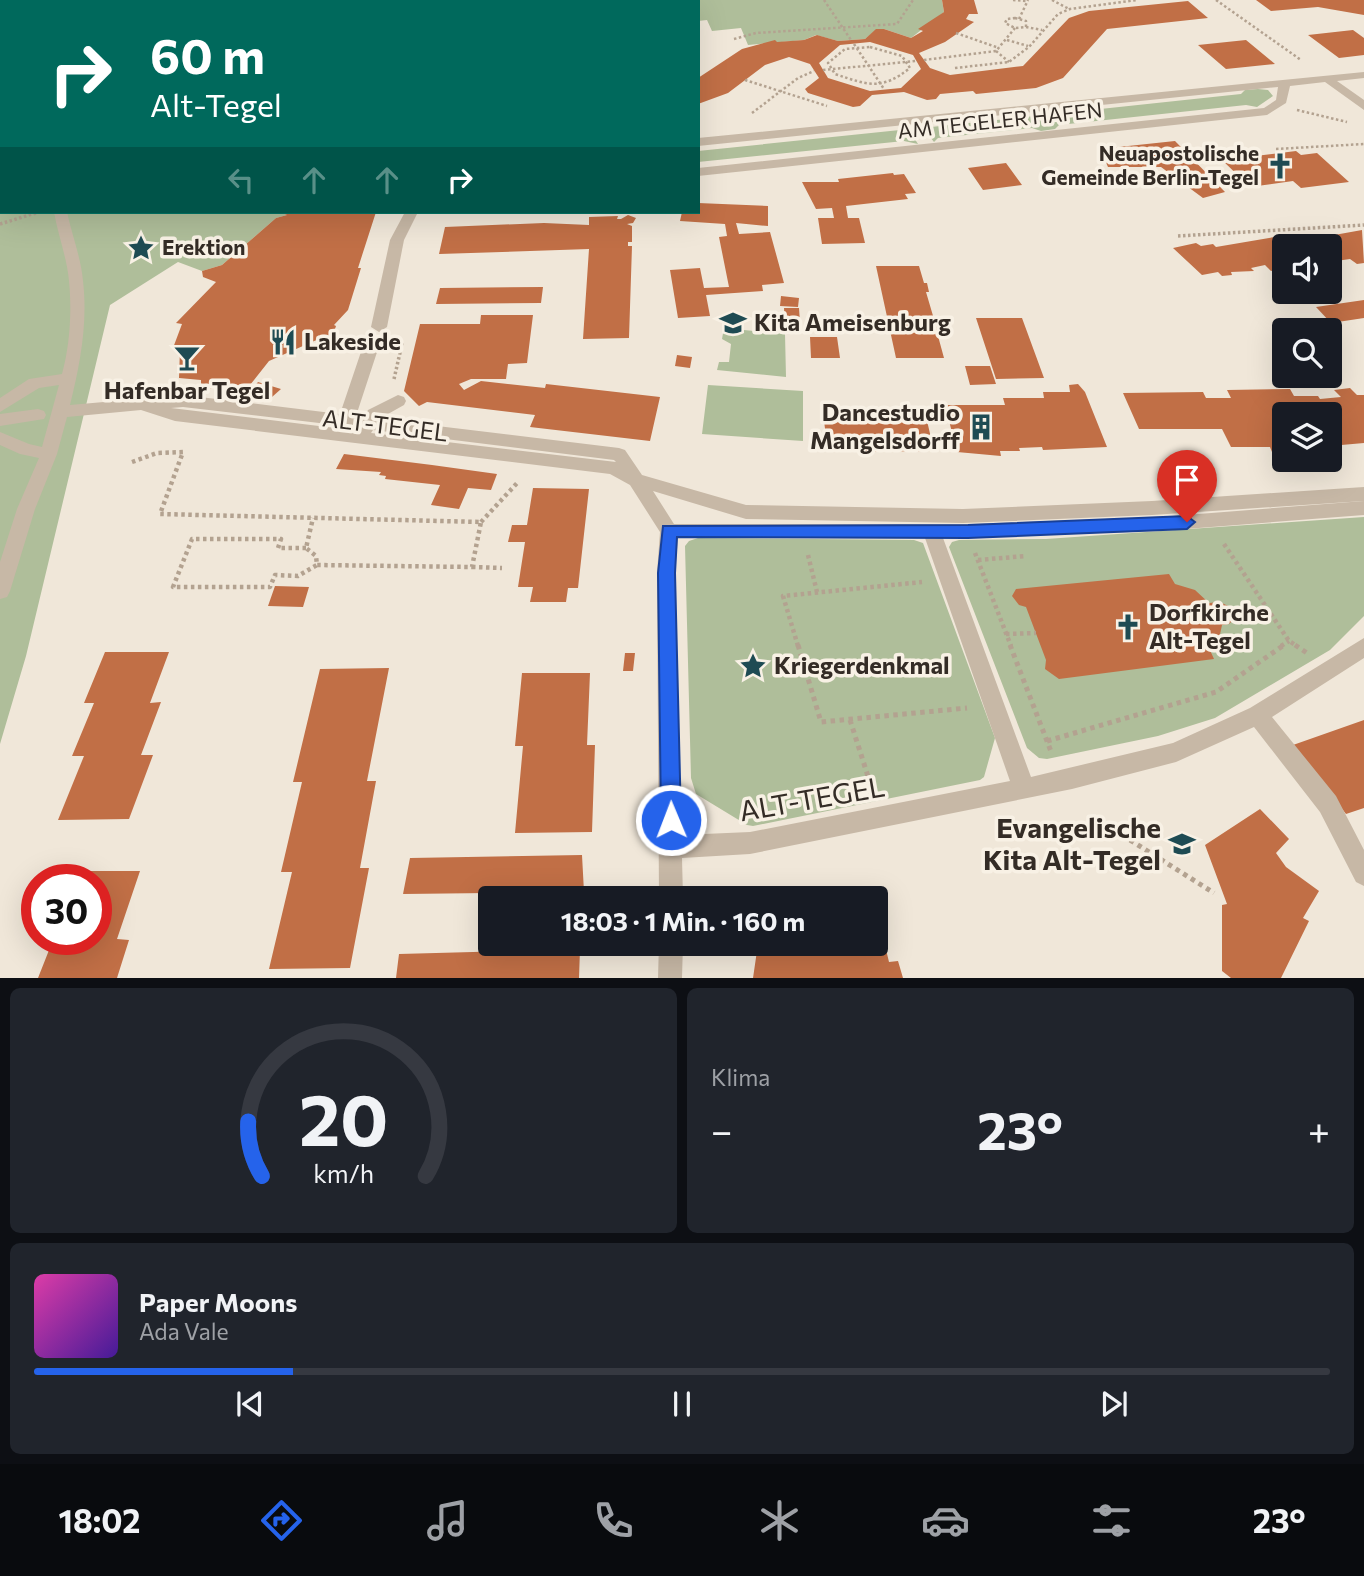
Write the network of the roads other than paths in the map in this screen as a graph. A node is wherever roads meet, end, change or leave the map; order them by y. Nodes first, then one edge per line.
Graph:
1 (1364, 75) edge
2 (1326, 78) junction
3 (1285, 81) junction
4 (1364, 106) edge
5 (700, 142) edge
6 (700, 172) edge
7 (60, 214) edge
8 (410, 214) edge
9 (69, 378) junction
10 (398, 401) dead end
11 (0, 406) edge
12 (60, 412) junction
13 (38, 415) dead end
14 (0, 421) edge
15 (344, 428) junction
16 (364, 430) junction
17 (0, 438) edge
18 (49, 454) junction
19 (636, 480) junction
20 (1364, 494) edge
21 (1364, 508) edge
22 (669, 531) junction
23 (932, 531) junction
24 (0, 591) edge
25 (1364, 647) edge
26 (1257, 715) junction
27 (1025, 787) junction
28 (671, 847) junction
29 (1364, 874) edge
30 (671, 886) edge
31 (671, 956) edge
32 (670, 978) edge

1 - 2 street, AM TEGELER HAFEN
2 - 3 street, AM TEGELER HAFEN
2 - 4 street
3 - 5 street, AM TEGELER HAFEN
3 - 6 street, AM TEGELER HAFEN
7 - 9 street
8 - 15 street
9 - 11 street
9 - 12 street
10 - 16 street
12 - 15 street
12 - 18 street
13 - 14 street
15 - 16 street
16 - 19 street
17 - 18 street
18 - 24 street
19 - 20 street
19 - 22 street
21 - 23 street
22 - 23 street
22 - 28 street
23 - 27 street
25 - 26 street, ALT-TEGEL
26 - 27 street, ALT-TEGEL
26 - 29 street
27 - 28 street, ALT-TEGEL
28 - 30 street
31 - 32 street

